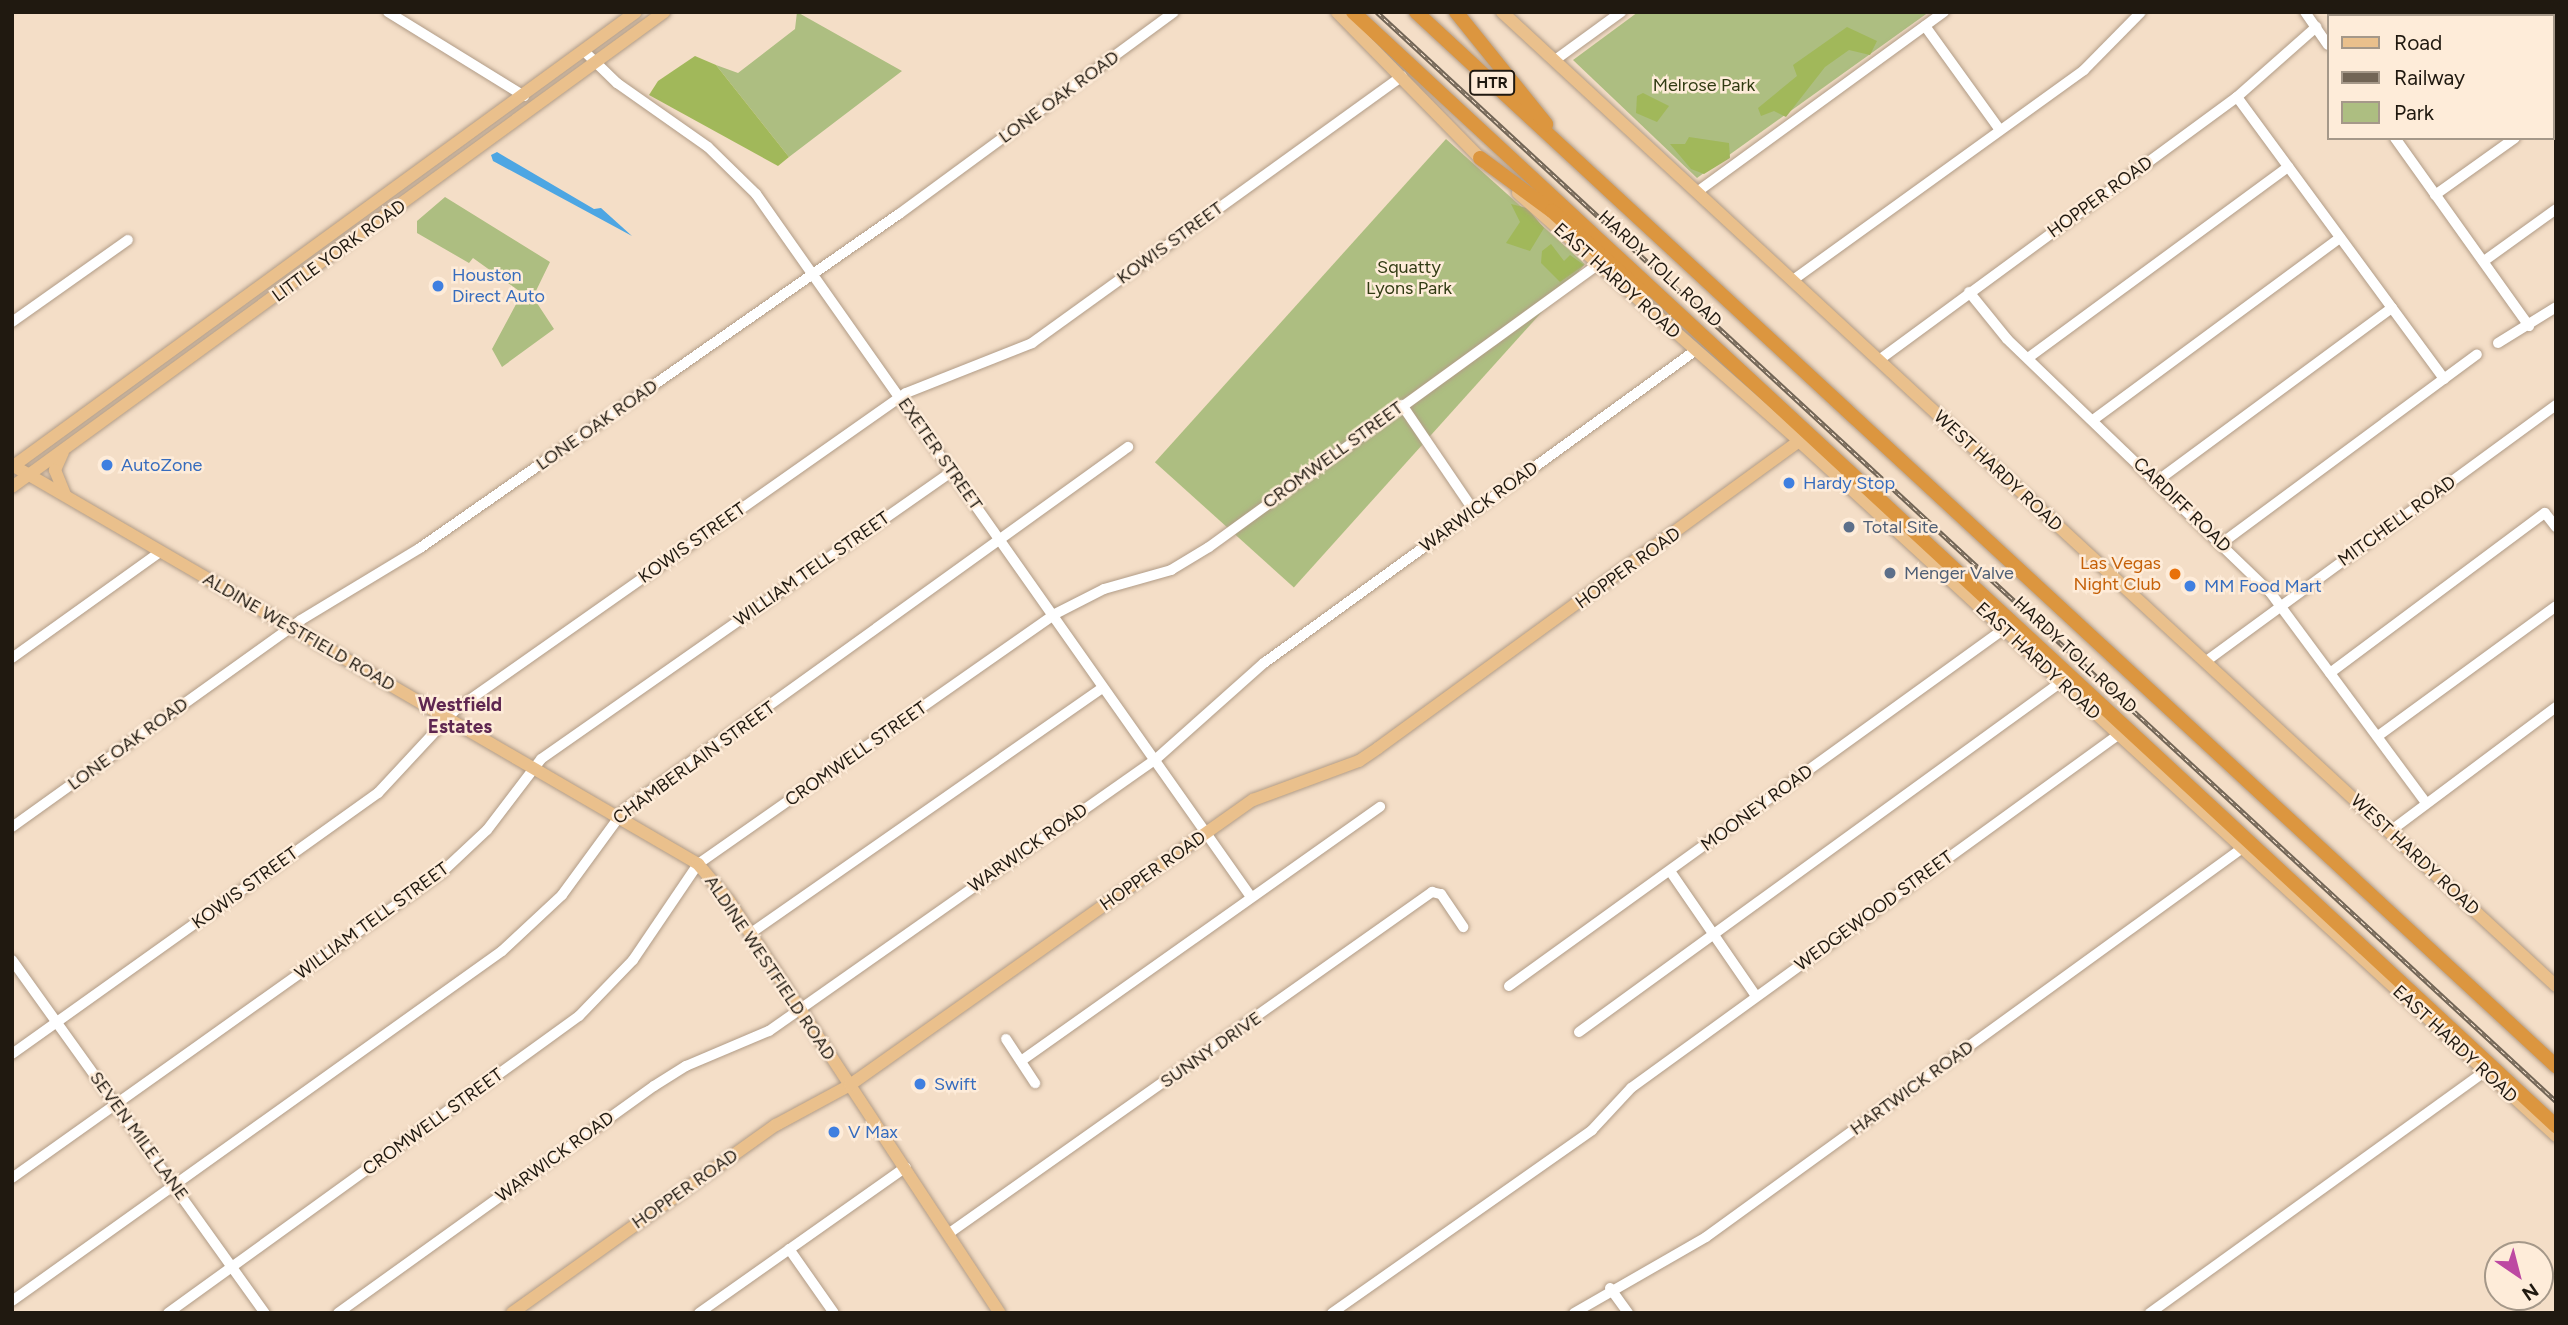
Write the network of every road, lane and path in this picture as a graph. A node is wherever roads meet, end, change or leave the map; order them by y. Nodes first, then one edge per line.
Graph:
1 (388, 12) edge
2 (636, 12) edge
3 (664, 12) edge
4 (1174, 12) edge
5 (1337, 12) edge
6 (1353, 12) edge
7 (1416, 12) edge
8 (1456, 12) edge
9 (1502, 12) edge
10 (1620, 12) edge
11 (1944, 12) edge
12 (2141, 12) edge
13 (2305, 12) edge
14 (1925, 26) junction
15 (2316, 27) junction
16 (2326, 42) edge
17 (585, 52) junction
18 (1555, 60) junction
19 (597, 62) junction
20 (1402, 76) junction
21 (524, 96) junction
22 (2237, 97) junction
23 (2000, 131) junction
24 (2396, 140) edge
25 (2512, 140) edge
26 (1568, 153) junction
27 (1480, 158) junction
28 (2288, 167) junction
29 (1697, 192) junction
30 (2435, 195) junction
31 (2556, 209) edge
32 (2340, 238) junction
33 (128, 240) dead end
34 (306, 254) junction
35 (2484, 261) junction
36 (1598, 264) junction
37 (318, 267) junction
38 (813, 274) junction
39 (1793, 280) junction
40 (1969, 292) junction
41 (2556, 307) edge
42 (2392, 308) junction
43 (12, 322) edge
44 (2529, 326) junction
45 (2498, 343) dead end
46 (1696, 351) junction
47 (1723, 354) junction
48 (2477, 354) dead end
49 (2028, 358) junction
50 (1879, 360) junction
51 (2444, 379) junction
52 (900, 397) junction
53 (1402, 405) junction
54 (2556, 405) edge
55 (2093, 420) junction
56 (1799, 441) junction
57 (68, 447) junction
58 (1128, 447) dead end
59 (13, 465) edge
60 (951, 472) junction
61 (29, 475) junction
62 (2157, 481) junction
63 (12, 487) edge
64 (67, 499) junction
65 (1474, 511) junction
66 (2556, 527) edge
67 (1002, 542) junction
68 (2222, 543) junction
69 (160, 552) junction
70 (2281, 606) junction
71 (2556, 606) edge
72 (1053, 615) junction
73 (290, 628) junction
74 (2004, 629) junction
75 (12, 658) edge
76 (2205, 662) junction
77 (2330, 673) junction
78 (2060, 682) junction
79 (1103, 687) junction
80 (2556, 706) edge
81 (446, 717) junction
82 (2118, 735) junction
83 (2378, 736) junction
84 (1154, 760) junction
85 (532, 767) junction
86 (2426, 803) junction
87 (1380, 807) dead end
88 (618, 816) junction
89 (12, 827) edge
90 (2389, 832) junction
91 (1208, 834) junction
92 (2241, 849) junction
93 (698, 864) junction
94 (1670, 871) junction
95 (1251, 897) junction
96 (1464, 927) dead end
97 (751, 933) junction
98 (1713, 935) junction
99 (12, 960) edge
100 (1509, 986) dead end
101 (2556, 986) edge
102 (1756, 996) junction
103 (800, 1009) junction
104 (57, 1022) junction
105 (1579, 1032) dead end
106 (1006, 1039) dead end
107 (12, 1054) edge
108 (1021, 1060) junction
109 (2556, 1066) edge
110 (2486, 1072) junction
111 (1035, 1083) dead end
112 (850, 1085) junction
113 (116, 1104) junction
114 (2556, 1126) edge
115 (2556, 1136) edge
116 (906, 1167) junction
117 (12, 1178) edge
118 (174, 1184) junction
119 (948, 1234) junction
120 (789, 1249) junction
121 (232, 1267) junction
122 (1610, 1288) junction
123 (12, 1301) edge
124 (168, 1313) edge
125 (265, 1313) edge
126 (338, 1313) edge
127 (512, 1313) edge
128 (699, 1313) edge
129 (834, 1313) edge
130 (1000, 1313) edge
131 (1332, 1313) edge
132 (1574, 1313) edge
133 (1628, 1313) edge
134 (2150, 1313) edge

1 - 21 street
2 - 17 main road, LITTLE YORK ROAD
3 - 19 main road, LITTLE YORK ROAD
4 - 38 street, LONE OAK ROAD
5 - 20 main road, EAST HARDY ROAD
6 - 47 highway, HARDY TOLL ROAD / HTR
7 - 26 highway, HARDY TOLL ROAD / HTR
8 - 26 highway
9 - 18 main road, WEST HARDY ROAD
10 - 18 street
11 - 14 street
12 - 23 street
13 - 15 street
14 - 23 street
14 - 29 street
15 - 16 street
15 - 22 street, HOPPER ROAD
17 - 19 street, EXETER STREET
17 - 21 main road, LITTLE YORK ROAD
18 - 29 main road, WEST HARDY ROAD
19 - 37 main road, LITTLE YORK ROAD
19 - 38 street, EXETER STREET
20 - 27 main road, EAST HARDY ROAD
20 - 52 street, KOWIS STREET
21 - 34 main road, LITTLE YORK ROAD
22 - 28 street
22 - 40 street, HOPPER ROAD
23 - 39 street
24 - 30 street
25 - 30 street
26 - 109 highway, HARDY TOLL ROAD / HTR
27 - 36 main road, EAST HARDY ROAD
27 - 47 highway
28 - 32 street
28 - 49 street
29 - 39 main road, WEST HARDY ROAD
30 - 35 street
31 - 35 street
32 - 42 street
32 - 55 street
33 - 43 street
34 - 37 main road
34 - 59 main road, LITTLE YORK ROAD
35 - 44 street
36 - 46 main road, EAST HARDY ROAD
36 - 53 street, CROMWELL STREET
37 - 57 main road, LITTLE YORK ROAD
38 - 52 street, EXETER STREET
38 - 73 street, LONE OAK ROAD
39 - 50 main road, WEST HARDY ROAD
40 - 49 street, CARDIFF ROAD
40 - 50 street, HOPPER ROAD
41 - 44 street
42 - 51 street
42 - 62 street
44 - 45 street
46 - 56 main road, EAST HARDY ROAD
46 - 65 street, WARWICK ROAD
47 - 114 highway, HARDY TOLL ROAD / HTR
48 - 51 street
49 - 55 street, CARDIFF ROAD
50 - 76 main road, WEST HARDY ROAD
51 - 68 street
52 - 60 street, EXETER STREET
52 - 81 street, KOWIS STREET
53 - 65 street
53 - 72 street, CROMWELL STREET
54 - 70 street, MITCHELL ROAD
55 - 62 street, CARDIFF ROAD
56 - 74 main road, EAST HARDY ROAD
56 - 91 main road, HOPPER ROAD
57 - 61 main road, LITTLE YORK ROAD
57 - 64 main road
58 - 67 street, CHAMBERLAIN STREET
59 - 61 main road, ALDINE WESTFIELD ROAD
60 - 67 street, EXETER STREET
60 - 85 street, WILLIAM TELL STREET
61 - 63 main road, LITTLE YORK ROAD
61 - 64 main road, ALDINE WESTFIELD ROAD
62 - 68 street, CARDIFF ROAD
64 - 69 main road, ALDINE WESTFIELD ROAD
65 - 84 street, WARWICK ROAD
66 - 77 street
67 - 72 street, EXETER STREET
67 - 88 street, CHAMBERLAIN STREET
68 - 70 street, CARDIFF ROAD
69 - 73 main road, ALDINE WESTFIELD ROAD
69 - 75 street
70 - 76 street, MITCHELL ROAD
70 - 77 street, CARDIFF ROAD
71 - 83 street
72 - 79 street, EXETER STREET
72 - 93 street, CROMWELL STREET
73 - 81 main road, ALDINE WESTFIELD ROAD
73 - 89 street, LONE OAK ROAD
74 - 78 main road, EAST HARDY ROAD
74 - 94 street, MOONEY ROAD
76 - 90 main road, WEST HARDY ROAD
77 - 83 street, CARDIFF ROAD
78 - 82 main road, EAST HARDY ROAD
78 - 98 street
79 - 84 street, EXETER STREET
79 - 97 street
80 - 86 street
81 - 85 main road, ALDINE WESTFIELD ROAD
81 - 104 street, KOWIS STREET
82 - 92 main road, EAST HARDY ROAD
82 - 102 street, WEDGEWOOD STREET
83 - 86 street, CARDIFF ROAD
84 - 91 street, EXETER STREET
84 - 103 street, WARWICK ROAD
85 - 88 main road, ALDINE WESTFIELD ROAD
85 - 113 street, WILLIAM TELL STREET
86 - 90 street
87 - 95 street
88 - 93 main road, ALDINE WESTFIELD ROAD
88 - 118 street, CHAMBERLAIN STREET
90 - 101 main road, WEST HARDY ROAD
91 - 95 street, EXETER STREET
91 - 112 main road, HOPPER ROAD
92 - 110 main road, EAST HARDY ROAD
92 - 122 street, HARTWICK ROAD
93 - 97 main road, ALDINE WESTFIELD ROAD
93 - 121 street, CROMWELL STREET
94 - 98 street
94 - 100 street, MOONEY ROAD
95 - 108 street
96 - 119 street, SUNNY DRIVE
97 - 103 main road, ALDINE WESTFIELD ROAD
98 - 102 street
98 - 105 street
99 - 104 street, SEVEN MILE LANE
102 - 131 street, WEDGEWOOD STREET
103 - 112 main road, ALDINE WESTFIELD ROAD
103 - 126 street, WARWICK ROAD
104 - 107 street, KOWIS STREET
104 - 113 street, SEVEN MILE LANE
106 - 108 street
108 - 111 street
110 - 115 main road, EAST HARDY ROAD
110 - 134 street
112 - 116 main road, ALDINE WESTFIELD ROAD
112 - 127 main road, HOPPER ROAD
113 - 117 street, WILLIAM TELL STREET
113 - 118 street, SEVEN MILE LANE
116 - 119 main road, ALDINE WESTFIELD ROAD
116 - 120 street
118 - 121 street, SEVEN MILE LANE
118 - 123 street, CHAMBERLAIN STREET
119 - 130 main road, ALDINE WESTFIELD ROAD
120 - 128 street
120 - 129 street
121 - 124 street, CROMWELL STREET
121 - 125 street, SEVEN MILE LANE
122 - 132 street, HARTWICK ROAD
122 - 133 street

